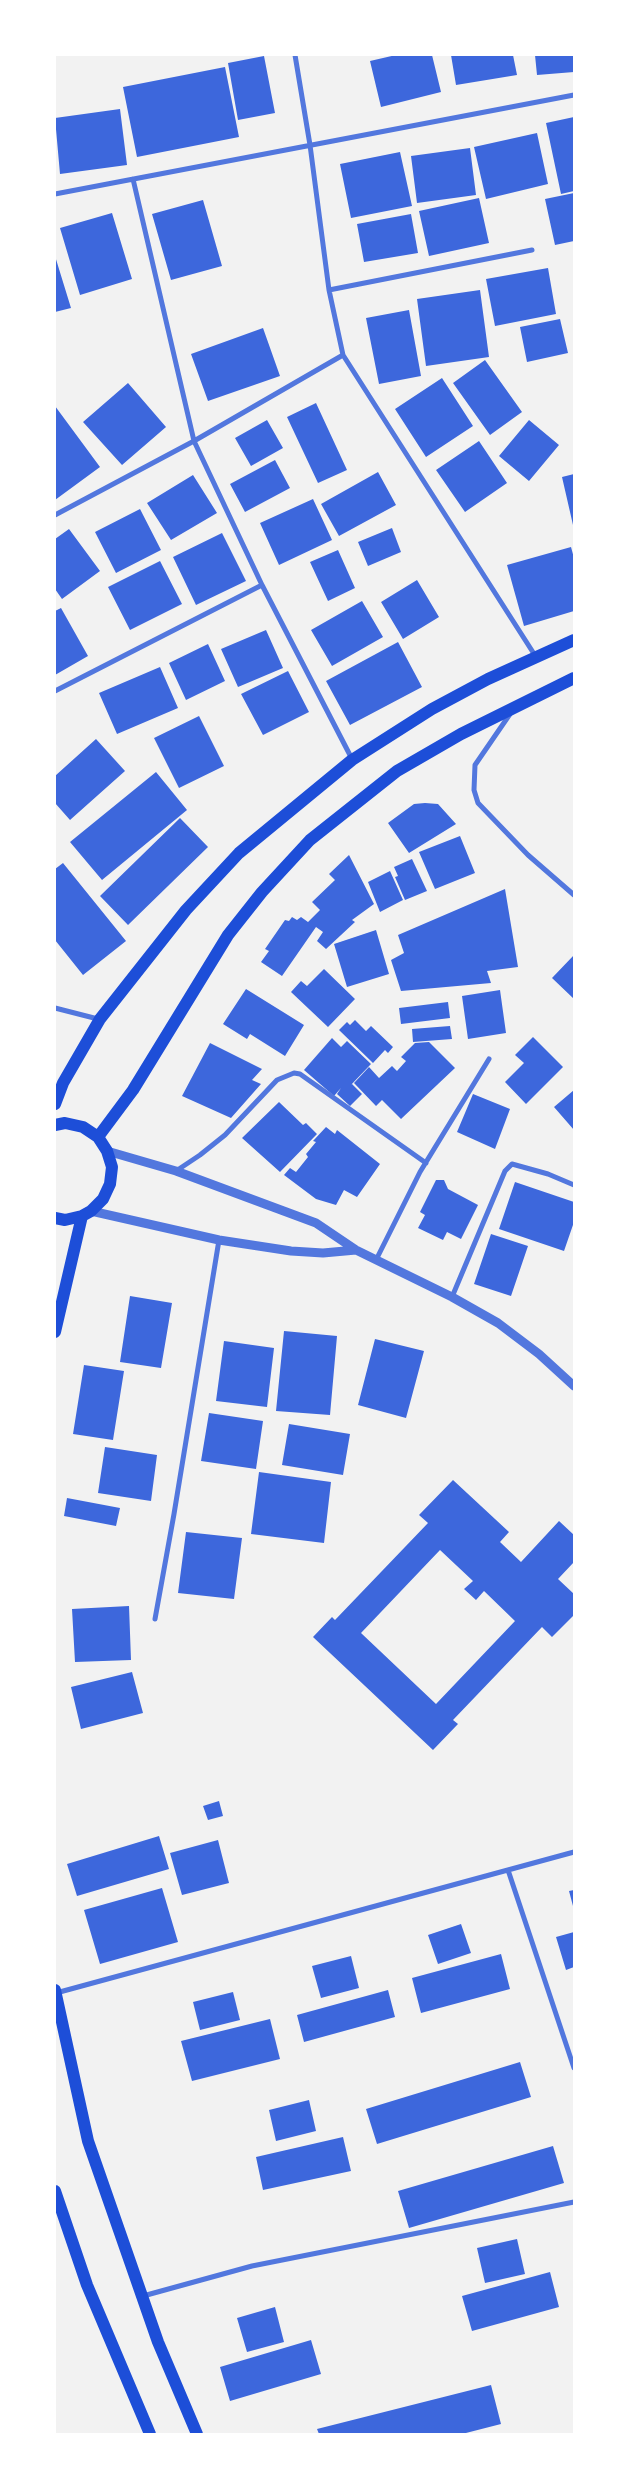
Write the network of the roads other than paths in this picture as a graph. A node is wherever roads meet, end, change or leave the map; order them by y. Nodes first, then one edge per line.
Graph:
1 (295, 55) edge
2 (574, 95) edge
3 (310, 145) junction
4 (134, 179) junction
5 (55, 194) edge
6 (532, 250) dead end
7 (329, 290) junction
8 (343, 355) junction
9 (194, 441) junction
10 (55, 515) edge
11 (262, 585) junction
12 (574, 640) edge
13 (536, 657) junction
14 (574, 678) edge
15 (55, 691) edge
16 (515, 707) junction
17 (352, 760) junction
18 (574, 895) edge
19 (55, 1008) edge
20 (100, 1019) junction
21 (489, 1058) dead end
22 (55, 1104) edge
23 (55, 1125) edge
24 (98, 1138) junction
25 (107, 1151) junction
26 (426, 1163) junction
27 (176, 1171) junction
28 (574, 1185) edge
29 (87, 1213) junction
30 (55, 1218) edge
31 (219, 1240) junction
32 (356, 1250) junction
33 (376, 1260) junction
34 (452, 1297) junction
35 (55, 1332) edge
36 (574, 1386) edge
37 (154, 1619) dead end
38 (574, 1852) edge
39 (508, 1870) junction
40 (55, 1992) edge
41 (574, 2068) edge
42 (55, 2191) edge
43 (574, 2202) edge
44 (143, 2296) junction
45 (150, 2434) edge
46 (197, 2434) edge

1 - 3 street
2 - 3 street
3 - 4 street
3 - 7 street
4 - 5 street
4 - 9 street
6 - 7 street
7 - 8 street
8 - 9 street
8 - 13 street
9 - 10 street
9 - 11 street
11 - 15 street
11 - 17 street
12 - 13 main road
13 - 17 main road
14 - 16 main road
16 - 18 street
16 - 24 main road
17 - 20 main road
19 - 20 street
20 - 22 main road
21 - 26 street
23 - 24 main road
24 - 25 main road
25 - 27 street
25 - 29 main road
26 - 27 street
26 - 33 street
27 - 32 street
28 - 34 street
29 - 30 main road
29 - 31 street
29 - 35 main road
31 - 32 street
31 - 37 street
32 - 33 street
33 - 34 street
34 - 36 street
38 - 39 street
39 - 40 street
39 - 41 street
40 - 44 main road
42 - 45 main road
43 - 44 street
44 - 46 main road

